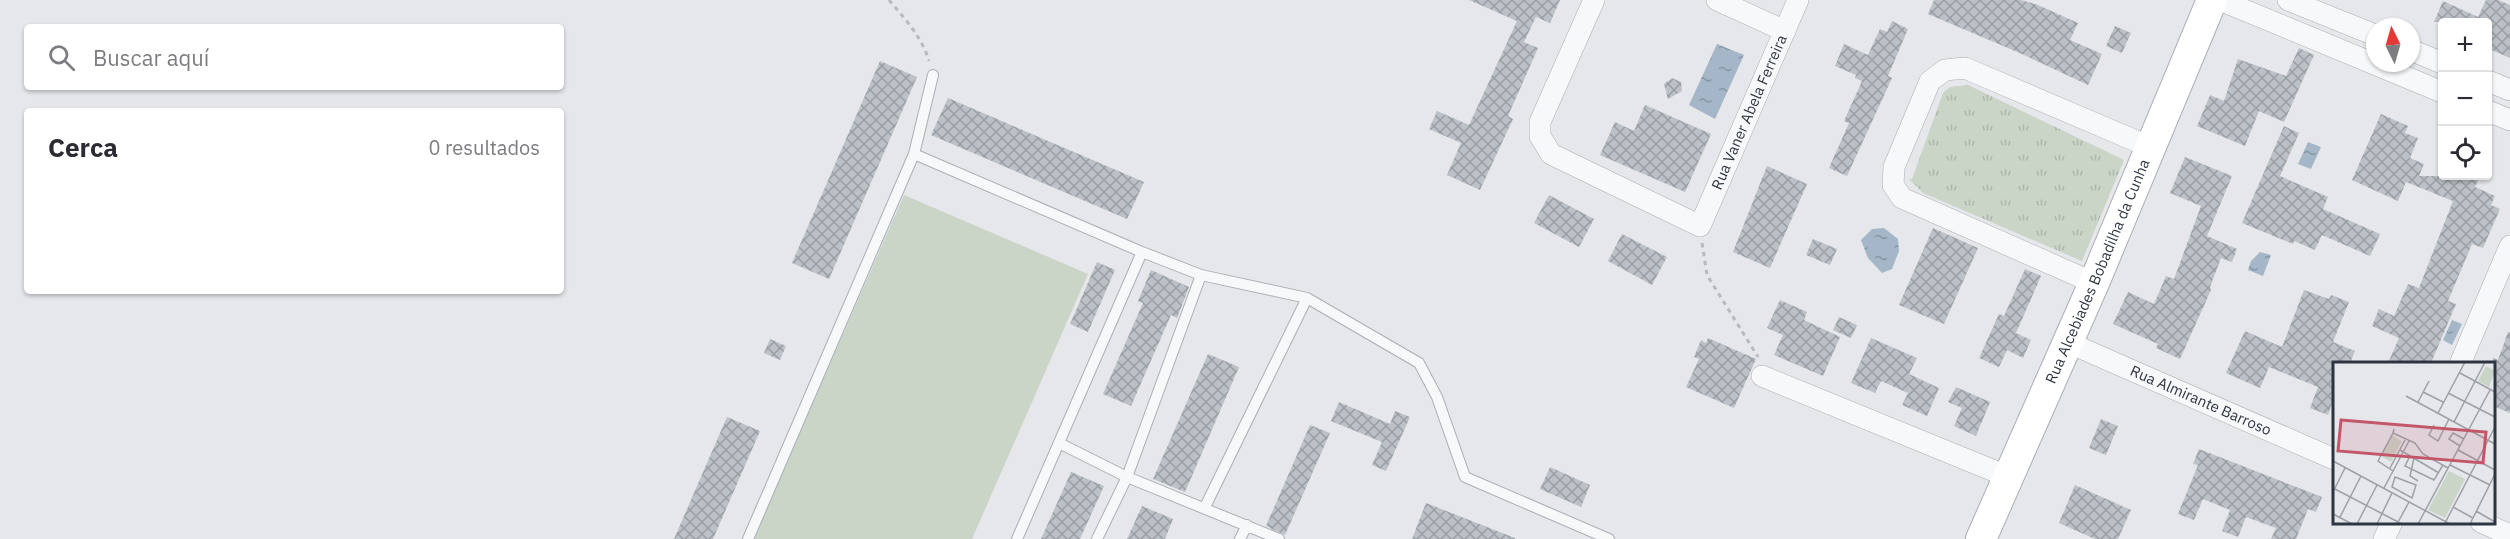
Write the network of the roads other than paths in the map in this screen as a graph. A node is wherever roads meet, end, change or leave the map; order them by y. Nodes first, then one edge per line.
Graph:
1 (1594, 0) edge
2 (1717, 0) edge
3 (1798, 0) edge
4 (2212, 0) edge
5 (2220, 0) edge
6 (2288, 0) edge
7 (1785, 31) junction
8 (2366, 31) edge
9 (2420, 54) edge
10 (2438, 61) edge
11 (933, 75) road end
12 (2492, 83) edge
13 (2438, 90) edge
14 (2510, 90) edge
15 (2492, 113) edge
16 (2510, 120) edge
17 (2150, 147) junction
18 (914, 154) junction
19 (2510, 246) edge
20 (1143, 252) junction
21 (1202, 275) junction
22 (2094, 283) junction
23 (1307, 298) junction
24 (2067, 342) junction
25 (2460, 362) edge
26 (1762, 376) road end
27 (1059, 442) junction
28 (2333, 459) edge
29 (1127, 477) junction
30 (2009, 477) junction
31 (1205, 507) junction
32 (2391, 524) edge
33 (2485, 524) edge
34 (1247, 525) junction
35 (2510, 535) edge
36 (748, 539) edge
37 (1017, 539) edge
38 (1097, 539) edge
39 (1240, 539) edge
40 (1279, 539) edge
41 (1609, 539) edge
42 (1981, 539) edge
43 (2384, 539) edge

1 - 7 street, Rua Vaner Abela Ferreira
2 - 7 street
3 - 7 street, Rua Vaner Abela Ferreira
4 - 17 street, Rua Alcebiades Bobadilha da Cunha
5 - 13 street
6 - 8 street
9 - 10 street
11 - 18 lane
12 - 14 street
15 - 16 street
17 - 22 street, Rua Alcebiades Bobadilha da Cunha
17 - 22 street
18 - 20 lane
18 - 36 lane
19 - 25 street
20 - 21 lane
20 - 27 lane
21 - 23 lane
21 - 29 lane
22 - 24 street, Rua Alcebiades Bobadilha da Cunha
23 - 31 lane
23 - 41 lane
24 - 28 street, Rua Almirante Barroso
24 - 30 street, Rua Alcebiades Bobadilha da Cunha
26 - 30 street
27 - 29 lane
27 - 37 lane
29 - 31 lane
29 - 38 lane
30 - 42 street, Rua Alcebiades Bobadilha da Cunha
31 - 34 lane
32 - 43 street
33 - 35 street
34 - 39 lane
34 - 40 lane

